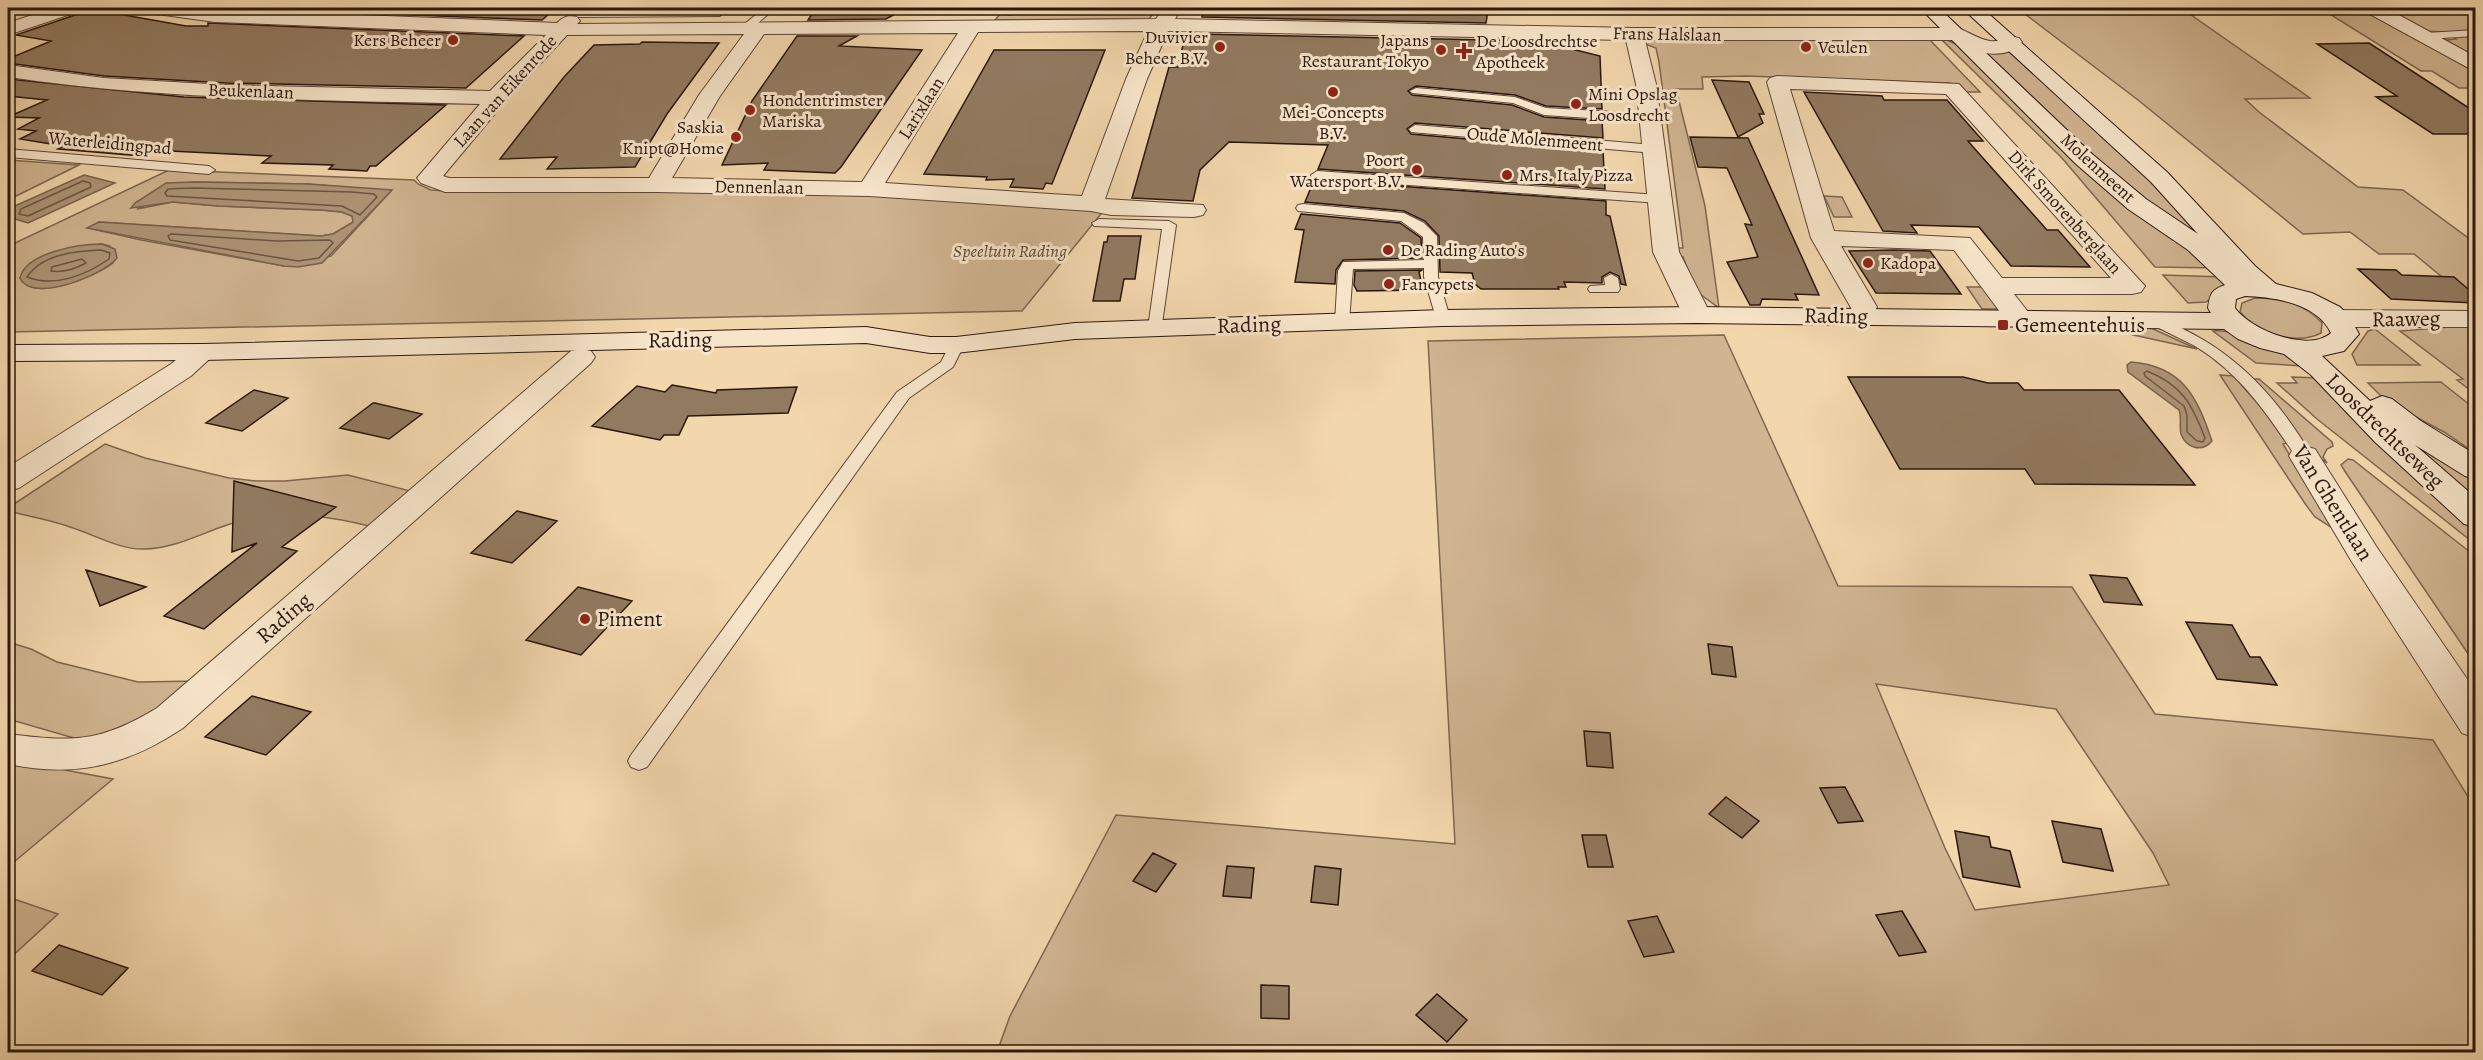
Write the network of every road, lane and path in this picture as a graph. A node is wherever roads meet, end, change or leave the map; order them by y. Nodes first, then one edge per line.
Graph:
1 (70, 8) edge
2 (157, 8) edge
3 (770, 8) edge
4 (1929, 8) edge
5 (1971, 8) edge
6 (2373, 8) edge
7 (581, 11) edge
8 (716, 14) dead end
9 (1757, 15) dead end
10 (1167, 16) edge
11 (972, 26) junction
12 (8, 29) edge
13 (752, 29) junction
14 (560, 30) junction
15 (1956, 32) junction
16 (2475, 33) edge
17 (1634, 34) junction
18 (1770, 35) junction
19 (2004, 36) junction
20 (2426, 36) junction
21 (2475, 66) edge
22 (8, 71) edge
23 (1416, 91) dead end
24 (496, 98) junction
25 (1650, 118) junction
26 (1415, 129) dead end
27 (1654, 149) junction
28 (8, 153) edge
29 (209, 170) dead end
30 (1317, 176) dead end
31 (429, 178) joint
32 (656, 184) junction
33 (869, 189) junction
34 (1659, 199) junction
35 (1303, 208) dead end
36 (1194, 210) dead end
37 (1095, 213) junction
38 (1824, 238) junction
39 (1430, 264) junction
40 (1611, 278) dead end
41 (1994, 286) junction
42 (1595, 289) dead end
43 (2255, 289) junction
44 (1864, 307) dead end
45 (1697, 315) junction
46 (1443, 318) junction
47 (2019, 318) junction
48 (2336, 318) junction
49 (2475, 319) edge
50 (2154, 320) junction
51 (2230, 321) junction
52 (1342, 322) junction
53 (1156, 328) junction
54 (956, 345) junction
55 (2307, 348) junction
56 (203, 352) junction
57 (8, 353) edge
58 (581, 357) dead end
59 (2304, 456) joint
60 (2475, 469) edge
61 (8, 481) edge
62 (2475, 516) edge
63 (2475, 723) edge
64 (8, 749) edge
65 (639, 761) dead end

1 - 12 street
2 - 14 street, Frans Halslaan
3 - 13 lane
4 - 15 street, Molenmeent
5 - 19 street, Molenmeent
6 - 20 street
7 - 8 lane
7 - 14 street, Laan van Eikenrode
9 - 18 street
10 - 11 street, Frans Halslaan
10 - 17 street, Frans Halslaan
10 - 37 street
11 - 13 street, Frans Halslaan
11 - 33 street, Larixlaan
13 - 14 street, Frans Halslaan
13 - 32 street
14 - 24 street, Laan van Eikenrode
15 - 18 street, Frans Halslaan
15 - 19 street, Molenmeent
15 - 43 street, Molenmeent
16 - 20 lane
17 - 18 street, Frans Halslaan
17 - 25 street
19 - 43 street, Molenmeent
20 - 21 street
22 - 24 street, Beukenlaan
23 - 25 lane, Oude Molenmeent
24 - 31 street, Laan van Eikenrode
25 - 27 street
26 - 27 lane, Oude Molenmeent
27 - 34 street
28 - 29 lane, Waterleidingpad
30 - 34 lane
31 - 32 street, Dennenlaan
32 - 33 street, Dennenlaan
33 - 37 street, Dennenlaan
34 - 45 street
35 - 39 lane
36 - 37 street, Dennenlaan
37 - 53 lane
38 - 41 street
38 - 41 street, Dirk Smorenberglaan
38 - 44 street
39 - 46 lane
39 - 52 lane
40 - 42 lane
41 - 47 street
43 - 48 street
43 - 51 street
45 - 46 street, Rading
45 - 47 street, Rading
46 - 52 street, Rading
47 - 50 street, Rading
48 - 49 street, Raaweg
48 - 55 street
50 - 51 street, Rading
50 - 59 lane, Van Ghentlaan
51 - 55 street
52 - 53 street, Rading
53 - 54 street, Rading
54 - 56 street, Rading
54 - 65 lane
55 - 60 street, Loosdrechtseweg
55 - 62 street, Loosdrechtseweg
56 - 57 street, Rading
56 - 61 street
58 - 64 street, Rading
59 - 63 street, Van Ghentlaan

